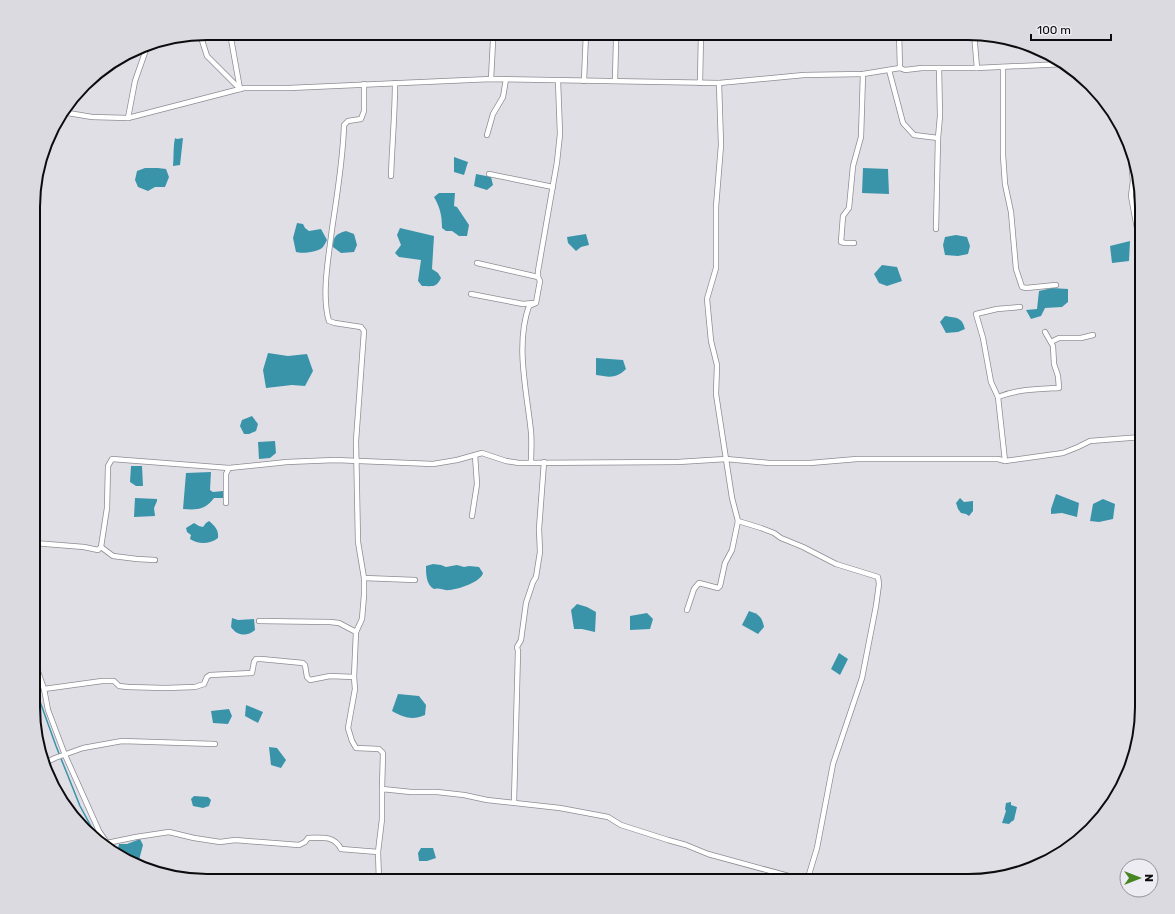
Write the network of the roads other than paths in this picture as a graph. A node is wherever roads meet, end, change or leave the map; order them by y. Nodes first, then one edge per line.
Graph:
1 (202, 40) edge
2 (231, 40) edge
3 (493, 40) edge
4 (586, 40) edge
5 (701, 40) edge
6 (899, 40) edge
7 (975, 40) edge
8 (616, 41) dead end
9 (145, 52) edge
10 (1056, 64) edge
11 (1003, 67) junction
12 (900, 68) junction
13 (940, 68) junction
14 (977, 68) junction
15 (889, 70) junction
16 (863, 74) junction
17 (491, 79) junction
18 (506, 79) junction
19 (558, 81) junction
20 (584, 81) junction
21 (614, 81) junction
22 (700, 82) junction
23 (395, 83) junction
24 (719, 83) junction
25 (364, 84) junction
26 (240, 89) junction
27 (69, 113) edge
28 (128, 118) junction
29 (487, 134) dead end
30 (938, 138) junction
31 (489, 174) dead end
32 (391, 176) dead end
33 (1133, 177) edge
34 (553, 187) junction
35 (1135, 217) edge
36 (936, 229) dead end
37 (854, 243) dead end
38 (477, 263) dead end
39 (538, 277) junction
40 (1056, 285) dead end
41 (471, 294) dead end
42 (536, 303) junction
43 (1020, 307) dead end
44 (1045, 332) dead end
45 (1092, 335) dead end
46 (1051, 342) junction
47 (998, 397) junction
48 (1135, 438) edge
49 (475, 455) junction
50 (726, 459) junction
51 (357, 460) junction
52 (1004, 461) junction
53 (544, 462) junction
54 (531, 463) junction
55 (229, 468) junction
56 (226, 503) dead end
57 (472, 516) dead end
58 (738, 521) junction
59 (40, 543) edge
60 (101, 547) junction
61 (155, 560) dead end
62 (364, 578) junction
63 (415, 580) dead end
64 (687, 610) dead end
65 (259, 621) dead end
66 (356, 632) junction
67 (40, 677) edge
68 (354, 677) junction
69 (44, 689) junction
70 (215, 744) dead end
71 (62, 756) junction
72 (49, 761) edge
73 (382, 789) junction
74 (514, 802) junction
75 (105, 840) edge
76 (109, 843) edge
77 (378, 852) junction
78 (379, 874) edge
79 (781, 874) edge
80 (809, 874) edge

1 - 26 street
2 - 26 street
3 - 17 street
4 - 20 street
5 - 22 street
6 - 12 street
7 - 14 street
8 - 21 street
9 - 28 street
10 - 11 street
11 - 14 street
11 - 40 street
12 - 13 street
12 - 15 street
13 - 14 street
13 - 30 street
15 - 16 street
15 - 30 street
16 - 24 street
16 - 37 street
17 - 18 street
17 - 23 street
18 - 19 street
18 - 29 street
19 - 20 street
19 - 34 street
20 - 21 street
21 - 22 street
22 - 24 street
23 - 25 street
23 - 32 street
24 - 50 street
25 - 26 street
25 - 51 street
26 - 28 street
27 - 28 street
30 - 36 street
31 - 34 street
33 - 35 street
34 - 39 street
38 - 39 street
39 - 42 street
41 - 42 street
42 - 54 street
43 - 47 street
44 - 46 street
45 - 46 street
46 - 47 street
47 - 52 street
48 - 52 street
49 - 51 street
49 - 54 street
49 - 57 street
50 - 52 street
50 - 53 street
50 - 58 street
51 - 55 street
51 - 62 street
53 - 54 street
53 - 74 street
55 - 56 street
55 - 60 street
58 - 64 street
58 - 80 street
59 - 60 street
60 - 61 street
62 - 63 street
62 - 66 street
65 - 66 street
66 - 68 street
67 - 69 street
68 - 69 street
68 - 73 street
69 - 71 street
70 - 71 street
71 - 72 street
71 - 75 street
73 - 74 street
73 - 77 street
74 - 79 street
76 - 77 street
77 - 78 street

